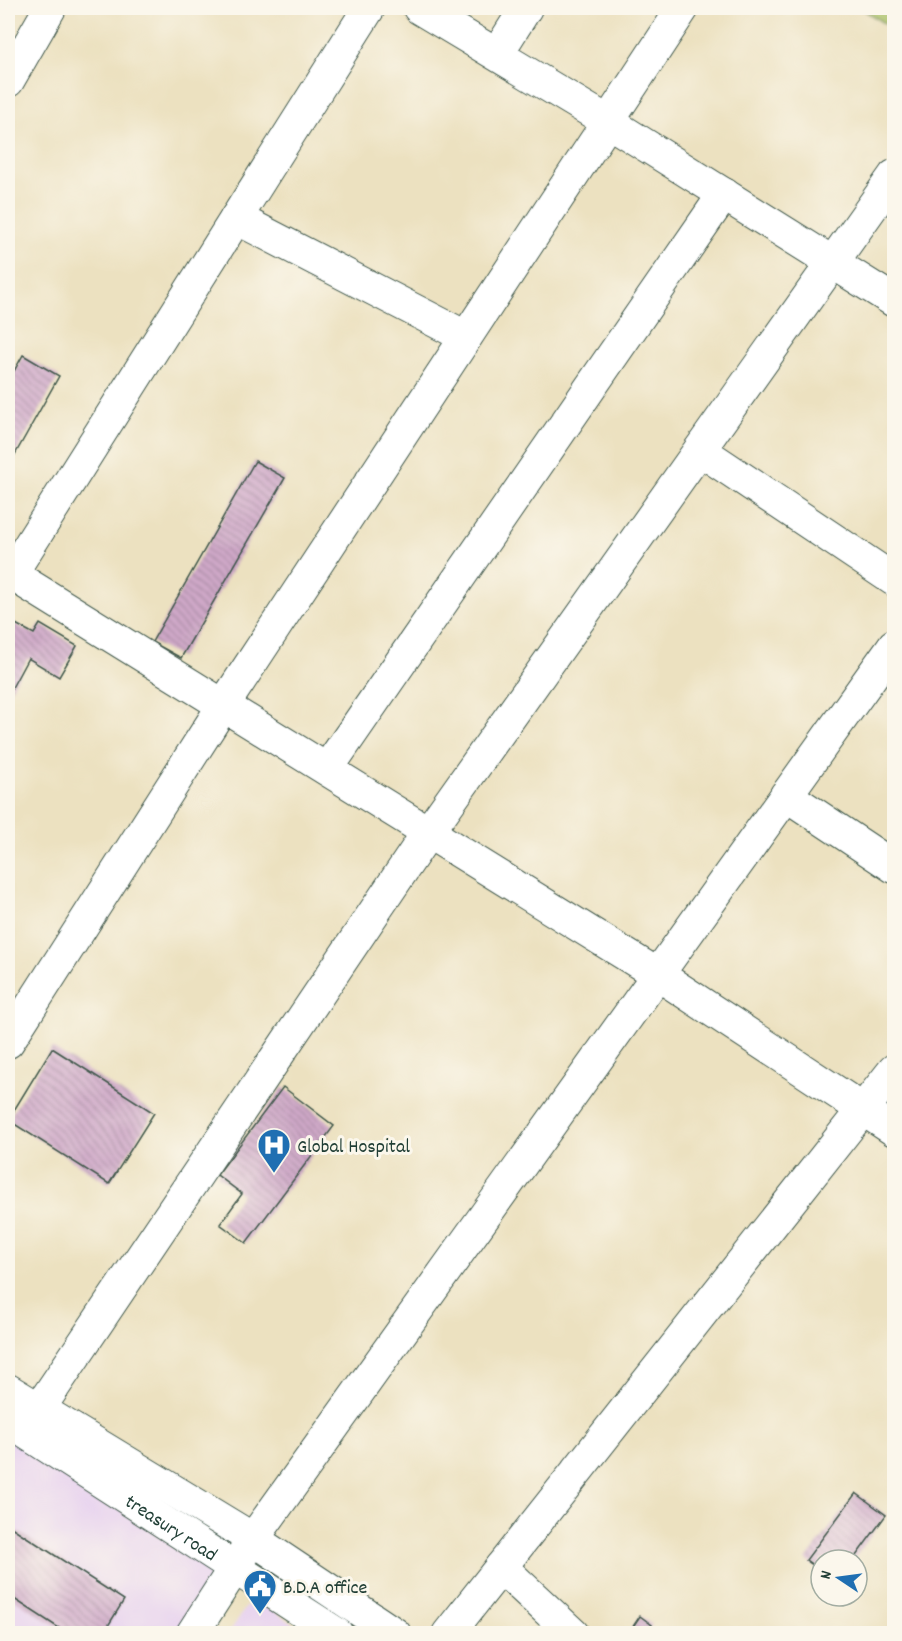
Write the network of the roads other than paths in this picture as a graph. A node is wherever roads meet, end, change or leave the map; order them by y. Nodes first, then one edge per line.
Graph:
1 (50, 8) edge
2 (369, 8) edge
3 (419, 8) edge
4 (526, 8) edge
5 (683, 8) edge
6 (497, 54) junction
7 (8, 81) edge
8 (607, 121) junction
9 (894, 176) edge
10 (724, 194) junction
11 (236, 218) junction
12 (834, 262) junction
13 (894, 301) edge
14 (466, 337) junction
15 (700, 450) junction
16 (9, 575) edge
17 (894, 580) edge
18 (894, 645) edge
19 (223, 706) junction
20 (327, 769) junction
21 (786, 795) junction
22 (429, 831) junction
23 (894, 867) edge
24 (657, 974) junction
25 (8, 1041) edge
26 (894, 1070) edge
27 (864, 1109) junction
28 (894, 1130) edge
29 (8, 1390) edge
30 (39, 1409) junction
31 (8, 1421) edge
32 (253, 1539) junction
33 (235, 1567) junction
34 (501, 1567) junction
35 (192, 1634) edge
36 (337, 1634) edge
37 (395, 1634) edge
38 (448, 1634) edge
39 (573, 1634) edge

1 - 7 street
2 - 11 street
3 - 6 street
4 - 6 street
5 - 8 street
6 - 8 street
8 - 10 street
8 - 14 street
9 - 12 street
10 - 12 street
10 - 20 street
11 - 14 street
11 - 16 street
12 - 13 street
12 - 15 street
14 - 19 street
15 - 17 street
15 - 22 street
16 - 19 street
18 - 21 street
19 - 20 street
19 - 25 street
20 - 22 street
21 - 23 street
21 - 24 street
22 - 24 street
22 - 30 street
24 - 27 street
24 - 32 street
26 - 27 street
27 - 28 street
27 - 34 street
29 - 30 street
30 - 32 street
31 - 33 street, treasury road
32 - 33 street
32 - 37 street
33 - 35 street
33 - 36 street, treasury road
34 - 38 street
34 - 39 street

